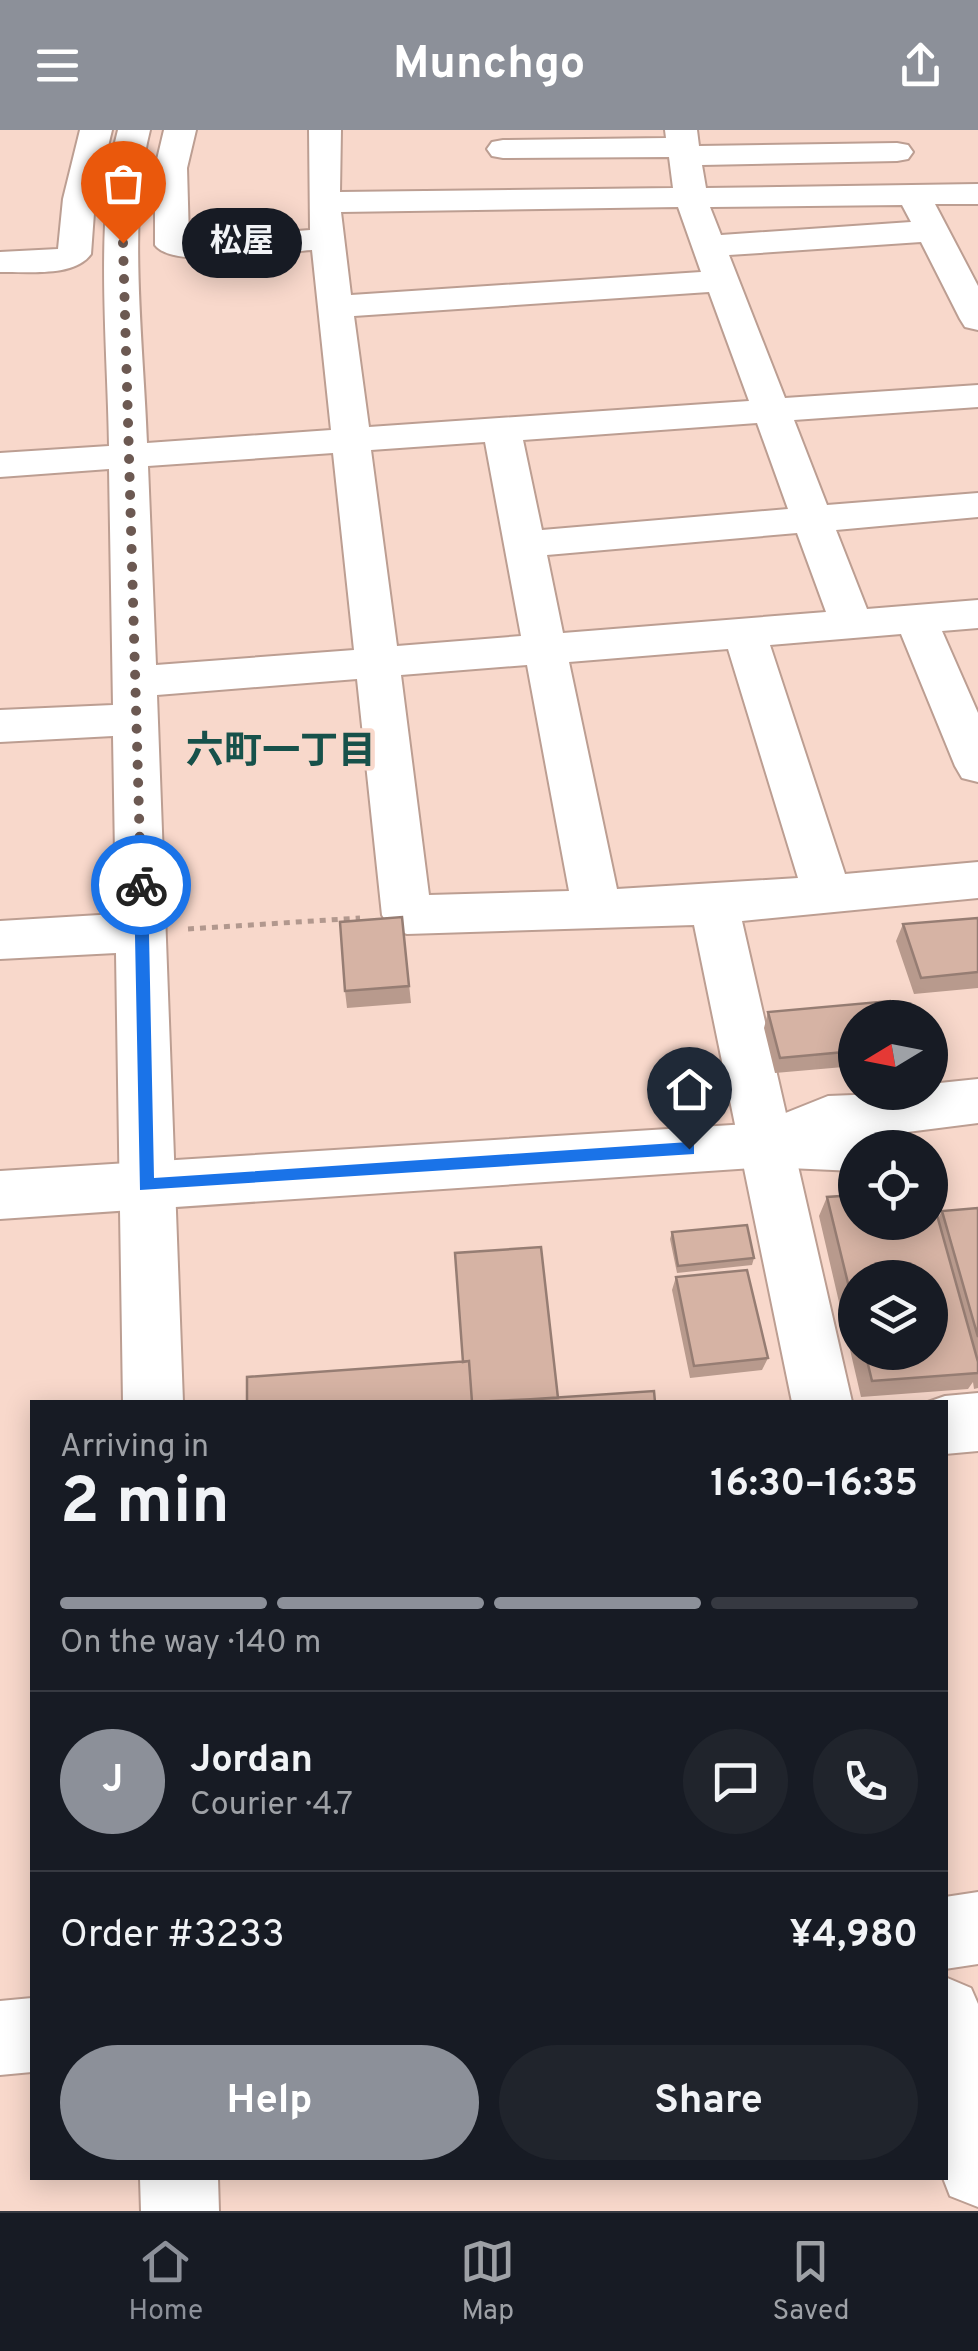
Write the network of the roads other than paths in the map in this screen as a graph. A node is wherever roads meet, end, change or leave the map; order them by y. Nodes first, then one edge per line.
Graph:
1 (96, 130) edge
2 (134, 130) edge
3 (180, 130) edge
4 (325, 130) edge
5 (502, 140) edge
6 (893, 141) edge
7 (683, 144) edge
8 (978, 194) edge
9 (913, 195) junction
10 (691, 199) junction
11 (506, 201) junction
12 (326, 220) junction
13 (934, 237) junction
14 (978, 242) edge
15 (0, 262) edge
16 (715, 264) junction
17 (337, 308) junction
18 (978, 319) edge
19 (978, 396) edge
20 (772, 412) junction
21 (502, 431) junction
22 (353, 442) junction
23 (130, 458) junction
24 (0, 465) edge
25 (978, 505) edge
26 (812, 519) junction
27 (524, 544) junction
28 (978, 614) edge
29 (916, 618) junction
30 (852, 624) junction
31 (744, 633) junction
32 (546, 650) junction
33 (378, 665) junction
34 (136, 700) junction
35 (0, 726) edge
36 (978, 766) edge
37 (978, 880) edge
38 (827, 894) junction
39 (714, 905) junction
40 (596, 907) junction
41 (142, 932) junction
42 (0, 940) edge
43 (978, 1102) edge
44 (978, 1133) edge
45 (948, 1137) edge
46 (766, 1144) junction
47 (838, 1150) edge
48 (146, 1185) junction
49 (0, 1194) edge
50 (152, 1400) edge
51 (822, 1400) edge
52 (978, 1422) edge
53 (948, 1425) edge
54 (978, 1928) edge
55 (948, 1933) edge
56 (948, 2028) edge
57 (30, 2035) edge
58 (0, 2038) edge
59 (978, 2168) edge
60 (179, 2180) edge
61 (180, 2211) edge

1 - 15 street
2 - 23 street
3 - 12 street
4 - 12 street
5 - 7 street
5 - 11 street
6 - 7 street
6 - 9 street
7 - 10 street
8 - 9 street
9 - 10 street
9 - 13 street
10 - 11 street
10 - 16 street
11 - 12 street
12 - 17 street
13 - 14 street
13 - 16 street
13 - 18 street
16 - 17 street
16 - 20 street
17 - 22 street
19 - 20 street
20 - 21 street
20 - 26 street
21 - 22 street
21 - 27 street
22 - 23 street
22 - 33 street
23 - 24 street
23 - 34 street
25 - 26 street
26 - 27 street
26 - 30 street
27 - 32 street
28 - 29 street
29 - 30 street
29 - 36 street
30 - 31 street
31 - 32 street
31 - 38 street
32 - 33 street
32 - 40 street
33 - 34 street
33 - 40 street
34 - 35 street
34 - 41 street
37 - 38 street
38 - 39 street
39 - 40 street
39 - 46 street
41 - 42 street
41 - 48 street
43 - 46 street
44 - 45 street
46 - 47 street
46 - 48 street
46 - 51 street
48 - 49 street
48 - 50 street
52 - 53 street
54 - 55 street
56 - 59 street
57 - 58 street
60 - 61 street

